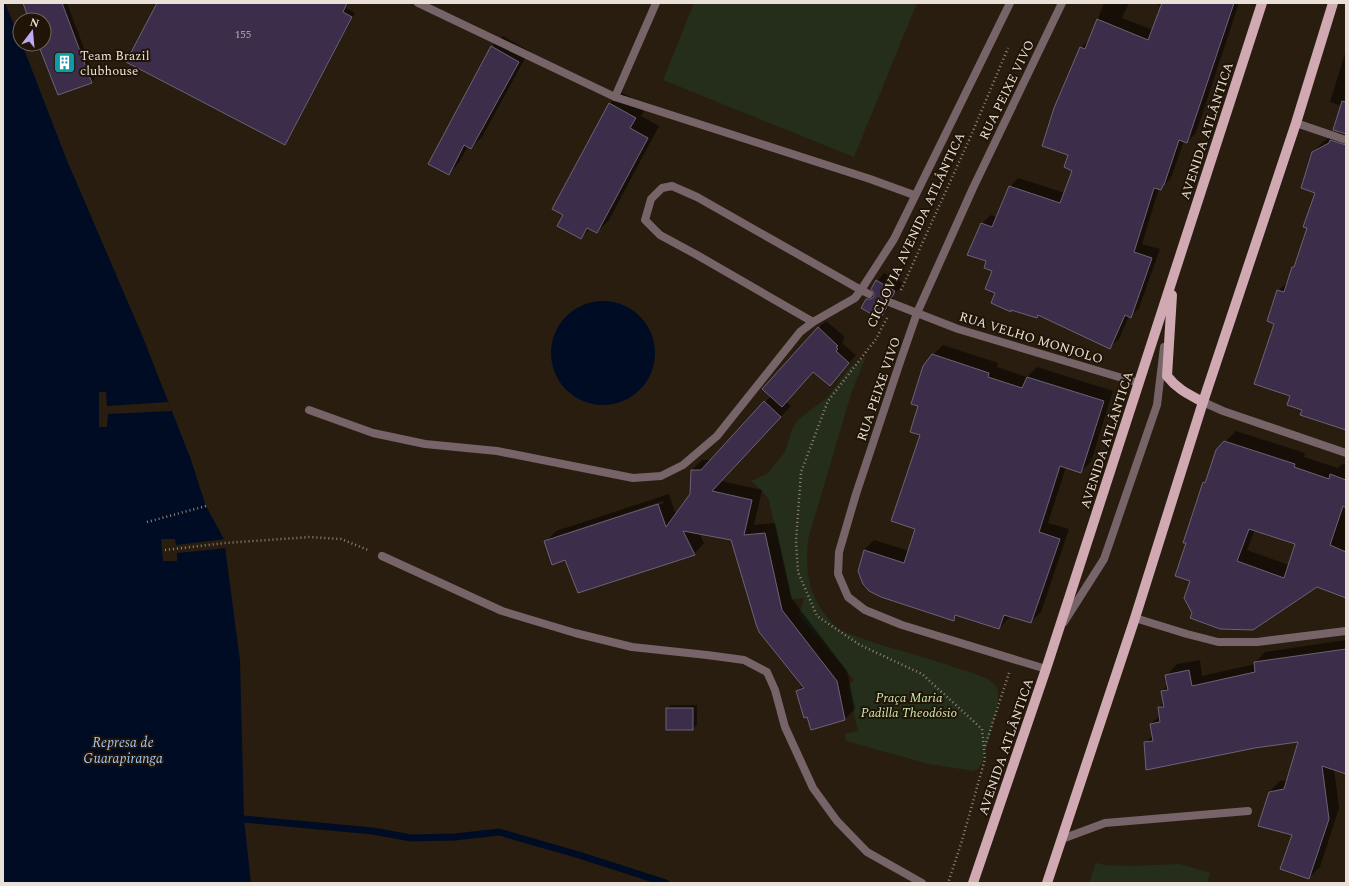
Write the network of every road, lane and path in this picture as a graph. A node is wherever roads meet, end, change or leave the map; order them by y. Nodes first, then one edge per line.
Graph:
1 (418, 3) edge
2 (656, 3) edge
3 (1010, 3) edge
4 (1062, 3) edge
5 (1262, 3) edge
6 (1333, 3) edge
7 (1009, 46) dead end
8 (615, 97) junction
9 (1296, 123) junction
10 (1346, 140) edge
11 (914, 195) junction
12 (1173, 281) junction
13 (865, 292) junction
14 (892, 303) junction
15 (917, 313) junction
16 (813, 322) junction
17 (1139, 383) junction
18 (1203, 402) junction
19 (309, 410) dead end
20 (1346, 453) edge
21 (206, 506) dead end
22 (147, 522) dead end
23 (165, 550) dead end
24 (382, 556) joint
25 (1136, 618) junction
26 (1059, 630) junction
27 (1346, 631) edge
28 (1013, 659) junction
29 (1046, 669) junction
30 (984, 748) junction
31 (1248, 811) dead end
32 (1062, 839) junction
33 (922, 883) edge
34 (948, 883) edge
35 (973, 883) edge
36 (1047, 883) edge

1 - 8 street
2 - 8 street
3 - 11 street
4 - 15 street, RUA PEIXE VIVO
5 - 12 main road, AVENIDA ATLÂNTICA
6 - 9 main road
7 - 14 path, CICLOVIA AVENIDA ATLÂNTICA
8 - 11 street
9 - 10 street
9 - 18 main road
11 - 13 street
12 - 17 main road, AVENIDA ATLÂNTICA
12 - 18 main road
12 - 26 street
13 - 16 street
13 - 16 street
14 - 15 street, RUA VELHO MONJOLO
14 - 30 path, CICLOVIA AVENIDA ATLÂNTICA
15 - 17 street, RUA VELHO MONJOLO
15 - 28 street, RUA PEIXE VIVO
16 - 19 street
17 - 26 main road, AVENIDA ATLÂNTICA
18 - 20 street
18 - 25 main road
21 - 22 path
23 - 24 path
24 - 33 street
25 - 27 street
25 - 32 main road
26 - 29 main road, AVENIDA ATLÂNTICA
28 - 29 street, RUA PEIXE VIVO
28 - 30 path
29 - 35 main road, AVENIDA ATLÂNTICA
30 - 34 path, CICLOVIA AVENIDA ATLÂNTICA
31 - 32 street
32 - 36 main road

